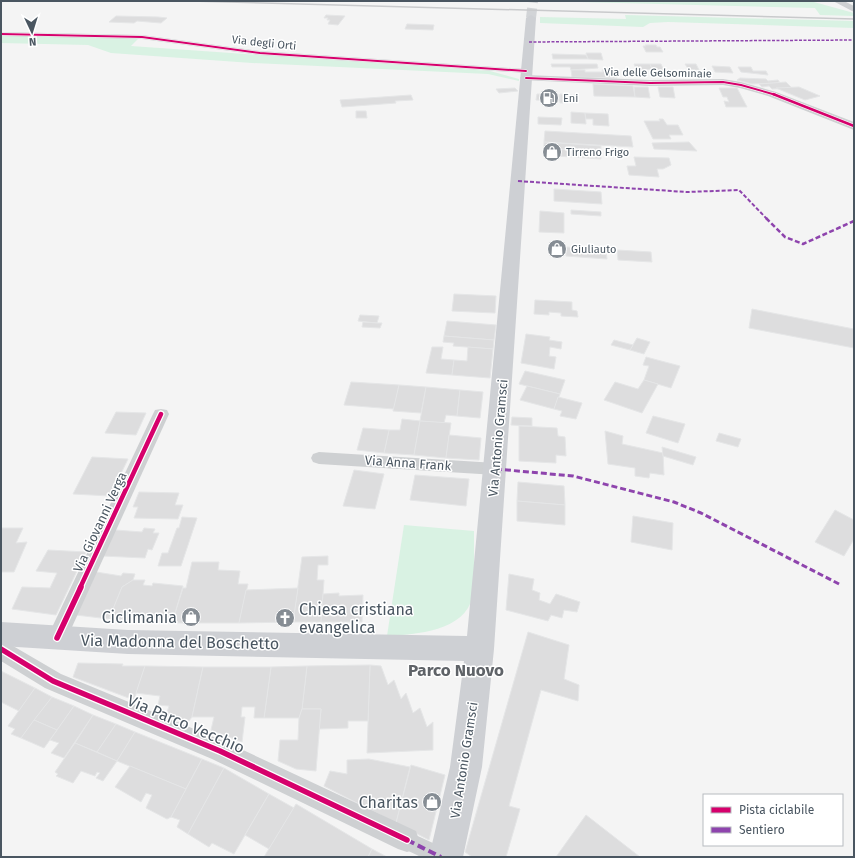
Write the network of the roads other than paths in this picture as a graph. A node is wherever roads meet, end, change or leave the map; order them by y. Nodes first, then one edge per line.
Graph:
1 (837, 1) edge
2 (854, 9) edge
3 (532, 18) tunnel mouth
4 (1, 34) edge
5 (526, 75) junction
6 (854, 126) edge
7 (161, 414) dead end
8 (320, 458) dead end
9 (496, 469) junction
10 (1, 634) edge
11 (57, 638) junction
12 (1, 648) edge
13 (480, 649) junction
14 (407, 840) joint
15 (441, 857) edge
16 (446, 857) edge

1 - 2 street
3 - 5 main road, Via Antonio Gramsci
4 - 5 street, Via degli Orti
5 - 6 street, Via delle Gelsominaie
5 - 9 main road, Via Antonio Gramsci
7 - 11 street, Via Giovanni Verga
8 - 9 street, Via Anna Frank
9 - 13 main road, Via Antonio Gramsci
10 - 11 main road, Via Madonna del Boschetto
11 - 13 main road, Via Madonna del Boschetto
12 - 14 street, Via Parco Vecchio
13 - 16 main road, Via Antonio Gramsci
14 - 15 street, Via Parco Vecchio

